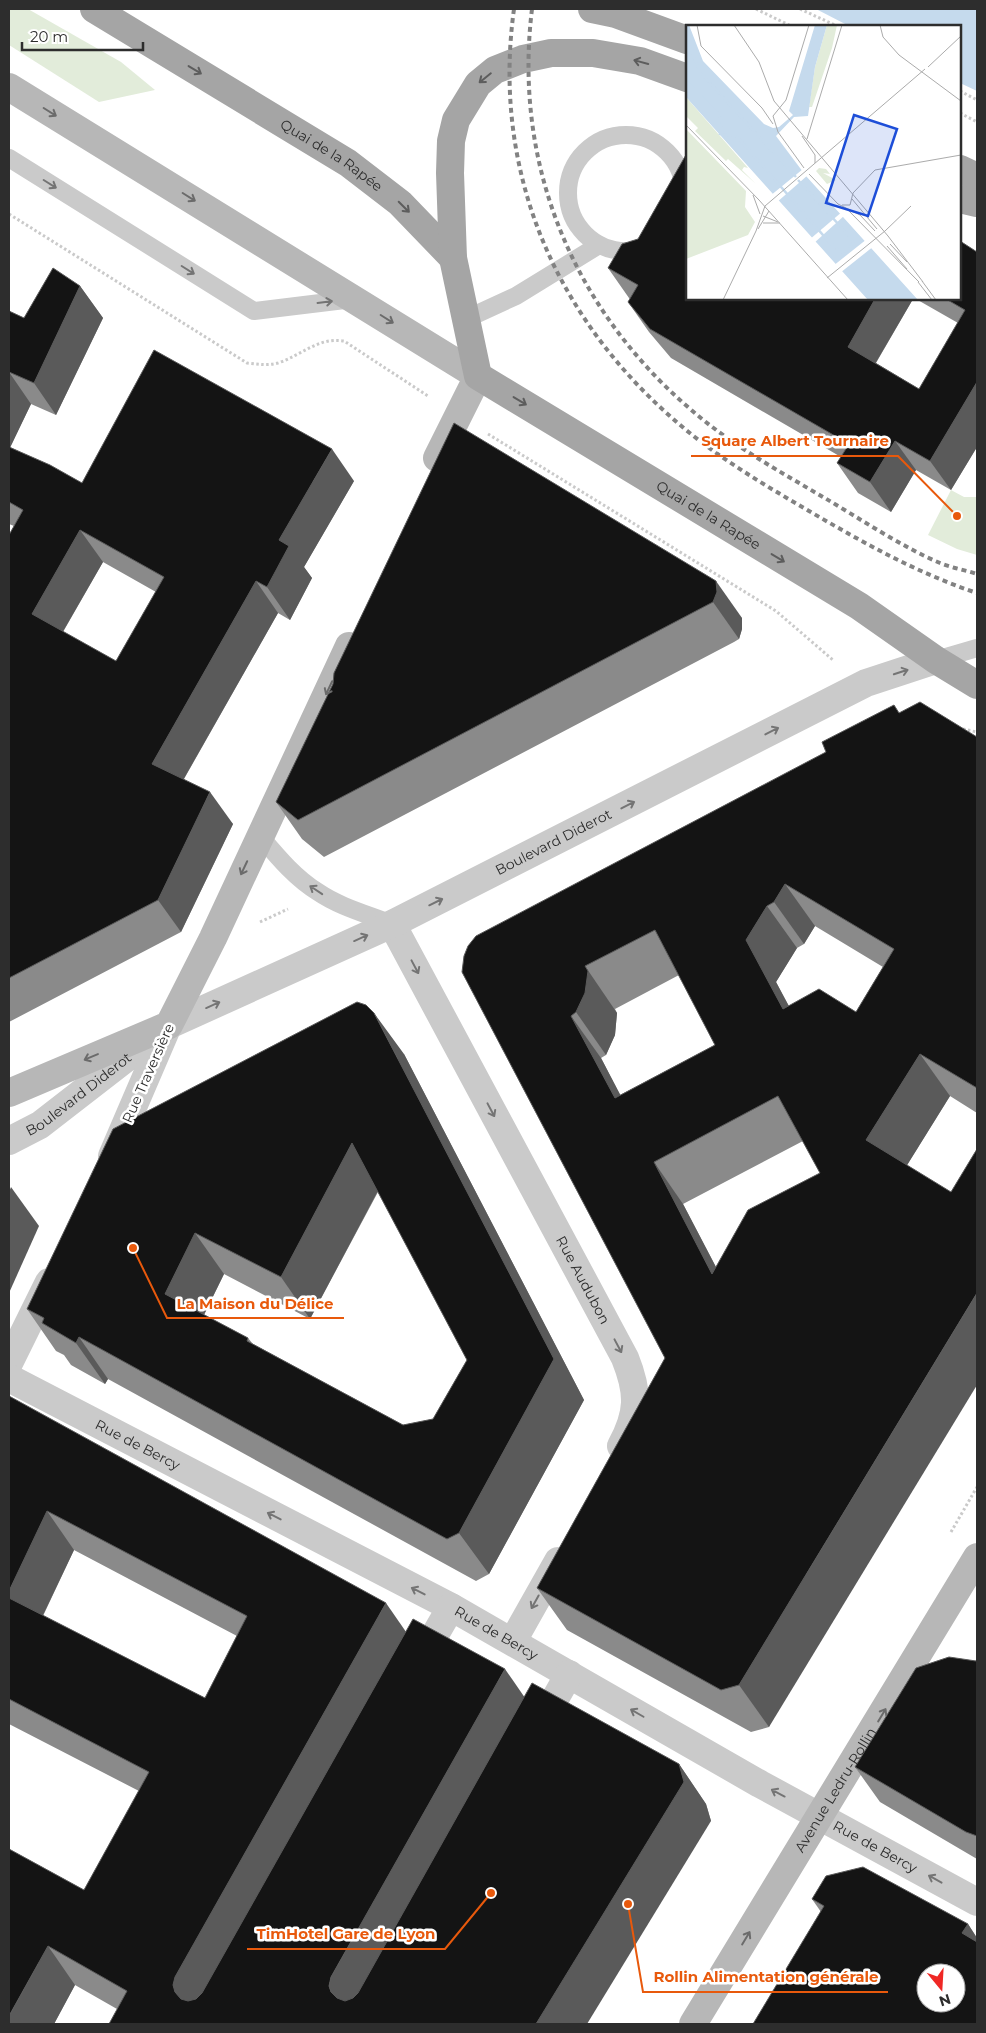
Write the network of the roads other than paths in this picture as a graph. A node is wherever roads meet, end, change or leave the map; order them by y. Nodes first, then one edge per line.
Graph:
1 (94, 9) edge
2 (592, 9) edge
3 (686, 40) edge
4 (686, 78) edge
5 (9, 87) edge
6 (9, 158) edge
7 (961, 170) edge
8 (977, 178) edge
9 (961, 199) edge
10 (977, 203) edge
11 (599, 245) junction
12 (453, 258) junction
13 (354, 299) junction
14 (466, 319) junction
15 (478, 376) junction
16 (429, 477) edge
17 (361, 620) edge
18 (977, 648) edge
19 (936, 660) junction
20 (977, 678) edge
21 (977, 685) edge
22 (260, 836) junction
23 (392, 924) junction
24 (169, 1025) junction
25 (9, 1093) edge
26 (9, 1141) edge
27 (102, 1177) edge
28 (59, 1262) edge
29 (9, 1363) edge
30 (9, 1378) edge
31 (608, 1468) edge
32 (570, 1539) edge
33 (977, 1557) edge
34 (451, 1607) junction
35 (513, 1641) junction
36 (569, 1674) junction
37 (408, 1682) edge
38 (528, 1747) edge
39 (820, 1817) junction
40 (977, 1902) edge
41 (693, 2024) edge

1 -> 12 main road, Quai de la Rapée
2 - 3 main road
4 -> 12 main road
5 -> 13 main road, Quai de la Rapée
6 -> 13 lane
7 - 8 main road
9 - 10 main road
11 - 11 lane
11 - 14 lane
12 - 14 main road
13 -> 15 main road, Quai de la Rapée
14 - 15 main road
15 - 16 main road
15 -> 19 main road, Quai de la Rapée
17 -> 22 main road, Rue Traversière
18 - 19 lane
19 - 20 main road, Quai de la Rapée
19 - 21 main road, Quai de la Rapée
23 -> 19 street, Boulevard Diderot
23 -> 22 lane
22 -> 24 main road, Rue Traversière
24 -> 23 street, Boulevard Diderot
23 -> 31 street, Rue Audubon
24 -> 25 main road, Boulevard Diderot
24 - 26 street, Boulevard Diderot
24 - 27 street, Rue Traversière
28 - 29 street
34 -> 30 street, Rue de Bercy
32 -> 35 street
39 -> 33 main road, Avenue Ledru-Rollin
34 - 35 street, Rue de Bercy
34 - 37 street
35 - 36 street, Rue de Bercy
36 - 38 street
39 -> 36 street, Rue de Bercy
40 -> 39 street, Rue de Bercy
41 -> 39 main road, Avenue Ledru-Rollin

